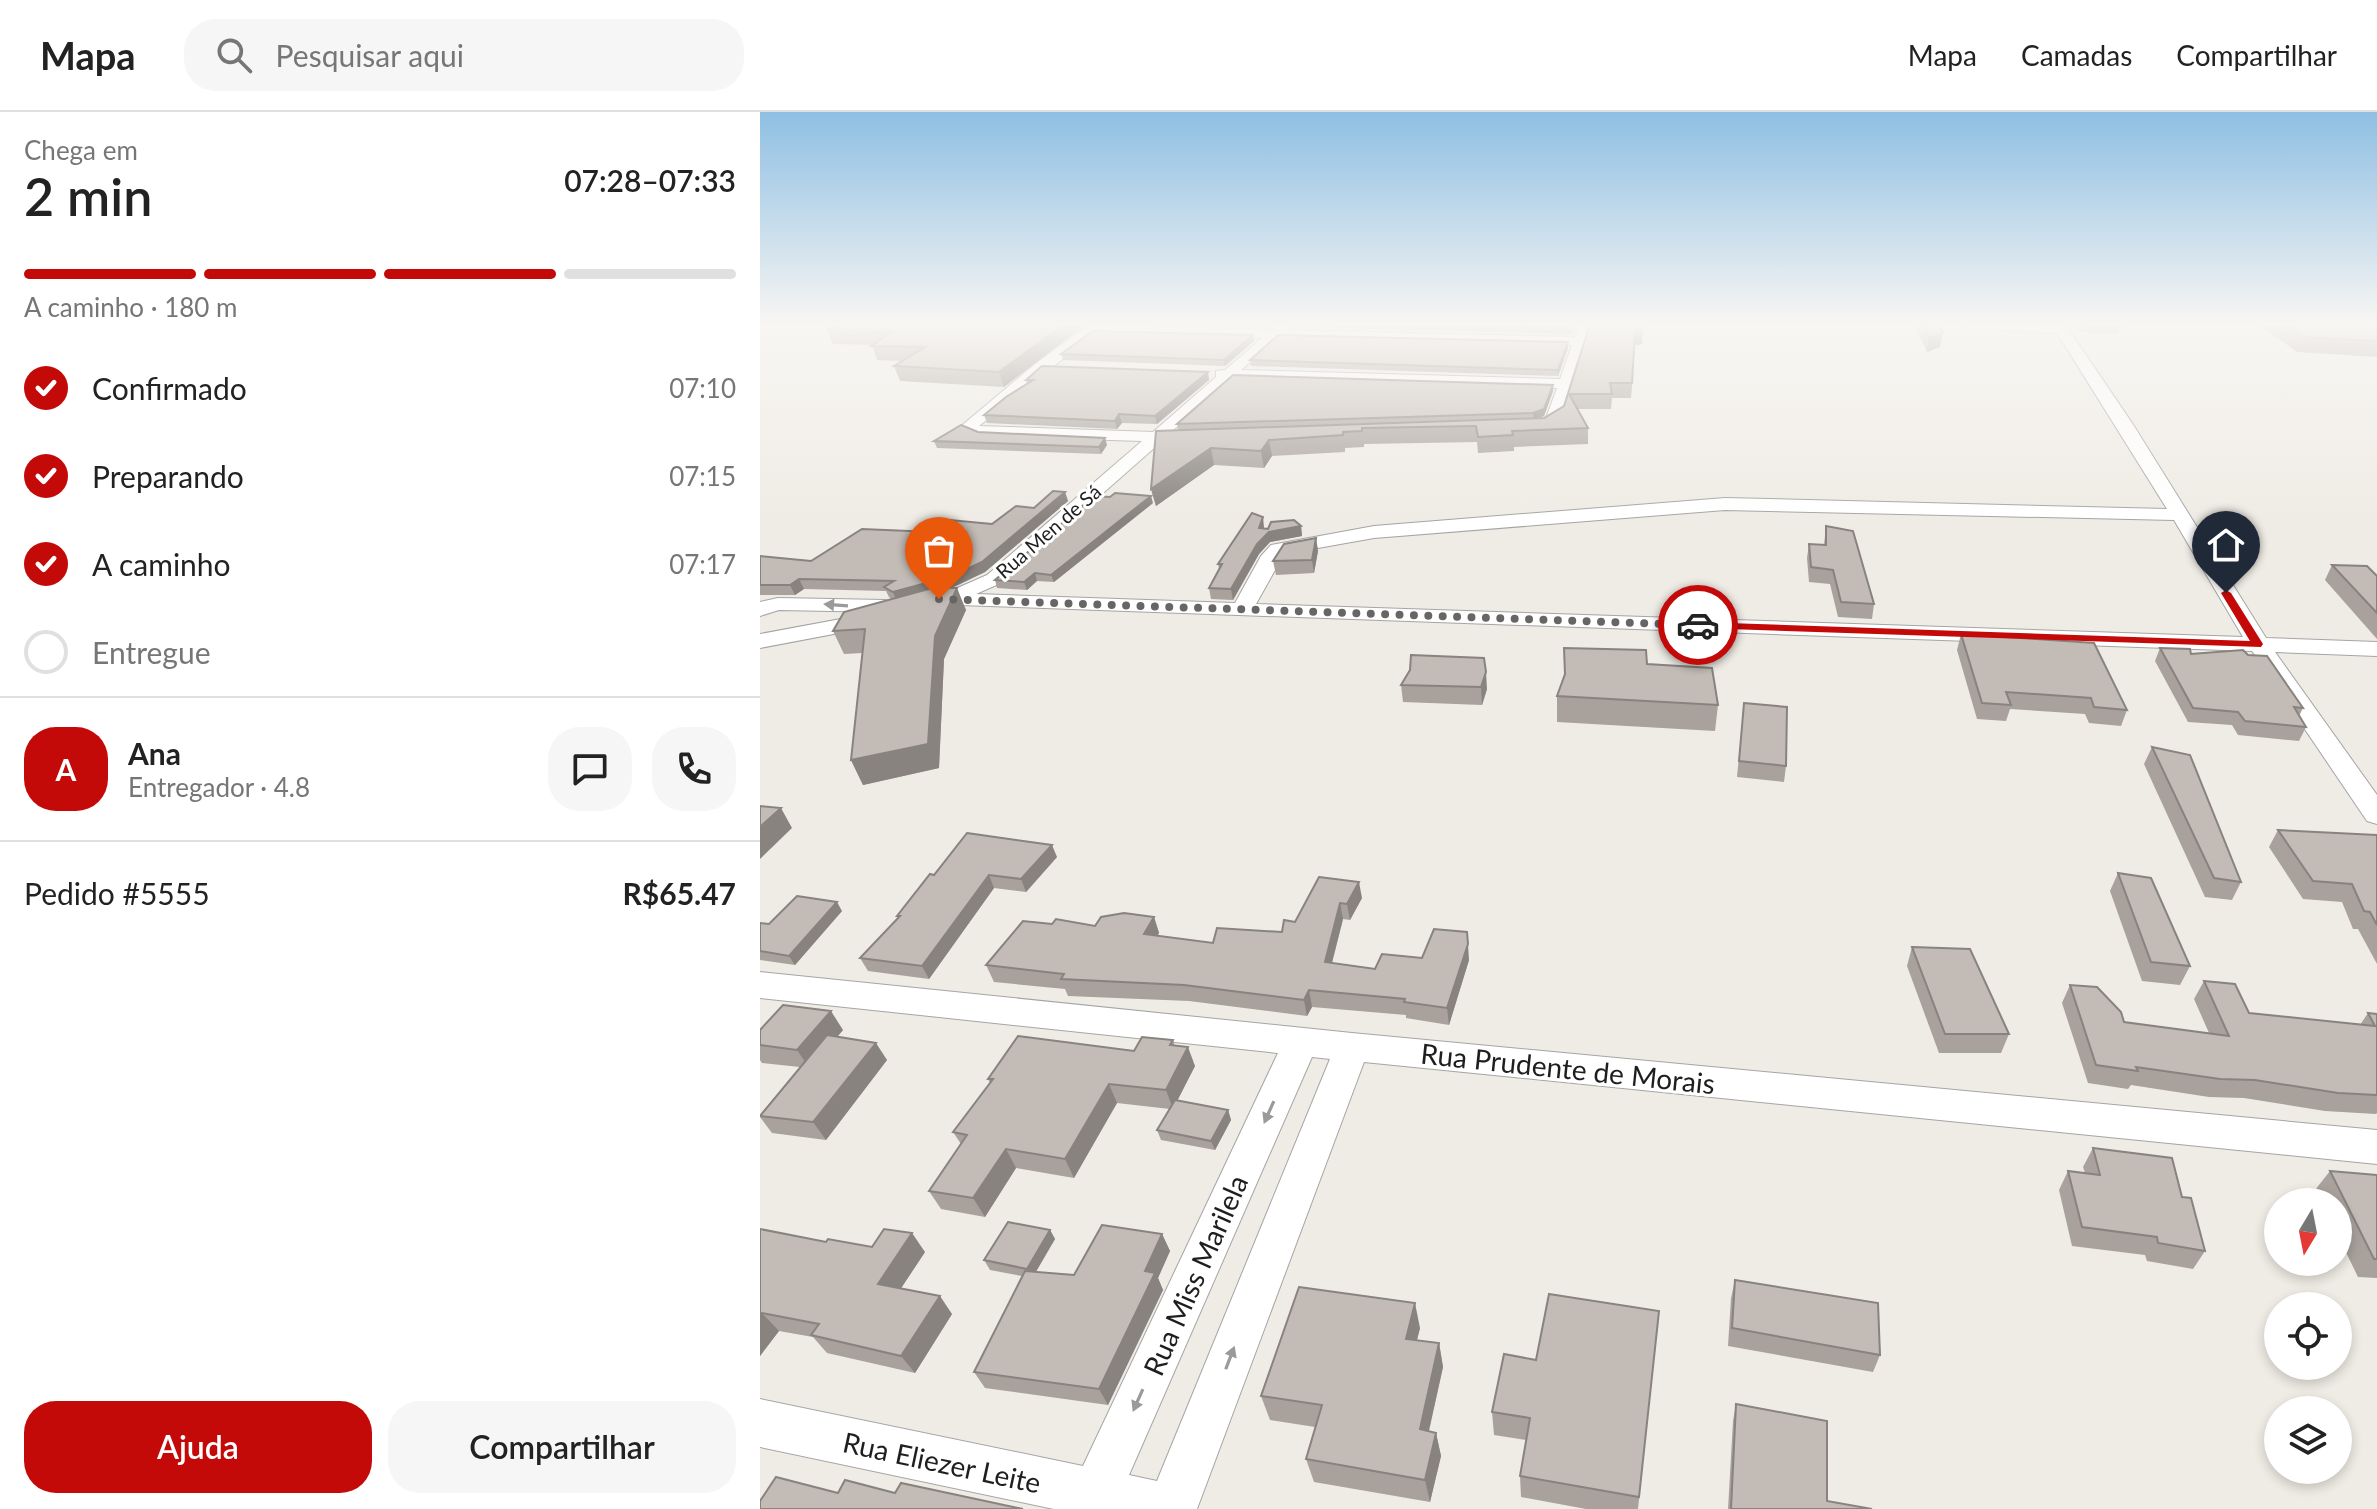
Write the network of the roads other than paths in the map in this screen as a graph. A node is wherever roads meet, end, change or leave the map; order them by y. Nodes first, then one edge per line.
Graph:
1 (1012, 389) edge
2 (1205, 389) edge
3 (1566, 389) edge
4 (2101, 389) edge
5 (1511, 428) edge
6 (1216, 437) edge
7 (1154, 439) junction
8 (2180, 515) junction
9 (916, 605) junction
10 (761, 609) edge
11 (1242, 610) junction
12 (760, 641) edge
13 (2258, 644) junction
14 (2377, 649) edge
15 (2377, 815) edge
16 (760, 985) edge
17 (1301, 1041) junction
18 (1352, 1047) junction
19 (2377, 1147) edge
20 (760, 1423) edge
21 (1092, 1502) edge
22 (1171, 1509) edge

1 - 7 street
2 - 7 street, Rua Men de Sá
3 - 5 street
4 - 8 street
6 - 7 street
7 - 9 street, Rua Men de Sá
8 - 11 street
8 - 13 street
9 -> 10 street
9 - 11 street
9 - 12 street, Rua Men de Sá
11 - 13 street
13 - 14 street
13 - 15 street
16 - 17 street, Rua Prudente de Morais
17 - 18 street, Rua Prudente de Morais
17 -> 21 street, Rua Miss Marilela
18 - 19 street, Rua Prudente de Morais
22 -> 18 street
20 - 21 street, Rua Eliezer Leite
21 - 22 street, Rua Eliezer Leite

